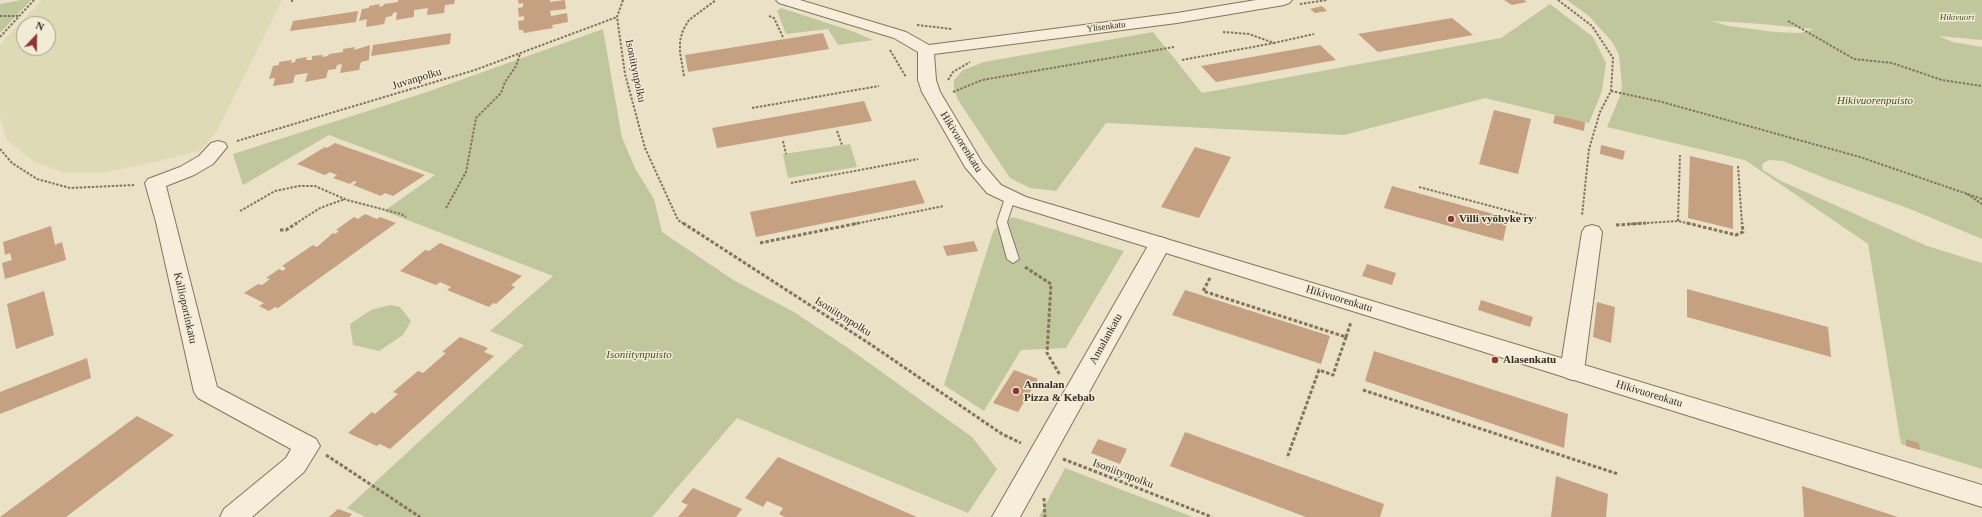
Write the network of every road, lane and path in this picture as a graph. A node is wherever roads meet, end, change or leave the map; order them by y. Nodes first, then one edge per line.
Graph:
1 (34, 0) edge
2 (623, 0) edge
3 (716, 0) edge
4 (784, 0) edge
5 (1327, 0) edge
6 (1558, 0) edge
7 (1290, 3) edge
8 (0, 16) edge
9 (16, 16) edge
10 (18, 16) edge
11 (769, 16) dead end
12 (617, 17) junction
13 (16, 18) edge
14 (1788, 21) dead end
15 (910, 24) dead end
16 (958, 30) dead end
17 (1222, 32) dead end
18 (1314, 34) dead end
19 (0, 37) edge
20 (783, 38) dead end
21 (1274, 43) junction
22 (1174, 47) dead end
23 (926, 50) junction
24 (520, 53) junction
25 (974, 60) dead end
26 (1182, 60) dead end
27 (684, 76) dead end
28 (947, 82) dead end
29 (879, 86) dead end
30 (1982, 86) edge
31 (1611, 91) junction
32 (947, 94) dead end
33 (752, 108) dead end
34 (837, 131) dead end
35 (783, 142) dead end
36 (842, 145) dead end
37 (218, 147) joint
38 (0, 149) edge
39 (786, 154) dead end
40 (1680, 155) dead end
41 (918, 159) dead end
42 (1738, 166) dead end
43 (791, 182) dead end
44 (155, 183) junction
45 (1419, 187) dead end
46 (1963, 192) junction
47 (1010, 198) junction
48 (346, 199) junction
49 (1982, 199) edge
50 (1982, 204) edge
51 (944, 206) dead end
52 (446, 208) dead end
53 (240, 211) dead end
54 (406, 217) dead end
55 (1536, 218) dead end
56 (1678, 221) junction
57 (1616, 226) dead end
58 (280, 230) dead end
59 (1592, 232) joint
60 (760, 242) dead end
61 (1160, 244) junction
62 (1013, 259) joint
63 (1212, 272) dead end
64 (1353, 316) dead end
65 (1346, 337) junction
66 (1572, 371) junction
67 (1062, 377) dead end
68 (1363, 390) dead end
69 (308, 446) junction
70 (1043, 451) junction
71 (1287, 458) dead end
72 (1618, 474) dead end
73 (1044, 494) dead end
74 (1982, 496) edge
75 (232, 517) edge
76 (420, 517) edge
77 (1006, 517) edge
78 (1045, 517) edge
79 (1212, 517) edge

1 - 10 path
2 - 12 path, Isoniitynpolku
3 - 27 path
4 - 23 street
5 - 7 path
6 - 31 path
7 - 23 street, Ylisenkatu
8 - 9 path
11 - 20 path
12 - 24 path, Juvanpolku
12 - 70 path, Isoniitynpolku
13 - 19 path
14 - 30 path
15 - 16 path
17 - 21 path
18 - 21 path
21 - 26 path
22 - 32 path
23 - 47 street, Hikivuorenkatu
24 - 37 path, Juvanpolku
24 - 52 path
25 - 28 path
29 - 33 path
31 - 46 path
31 - 59 path
34 - 36 path
35 - 39 path
37 - 44 street
38 - 44 path
40 - 56 path
41 - 43 path
42 - 56 path
44 - 69 street, Kallioportinkatu
45 - 55 path
46 - 49 path
46 - 50 path
47 - 61 street, Hikivuorenkatu
47 - 62 lane
48 - 53 path
48 - 54 path
48 - 58 path
51 - 60 path
56 - 57 path
59 - 66 street
61 - 66 street, Hikivuorenkatu
61 - 70 street, Annalankatu
62 - 67 path
63 - 65 path
64 - 65 path
65 - 71 path
66 - 74 street, Hikivuorenkatu
68 - 72 path
69 - 75 street
69 - 76 path
70 - 77 street, Annalankatu
70 - 79 path, Isoniitynpolku
73 - 78 path

